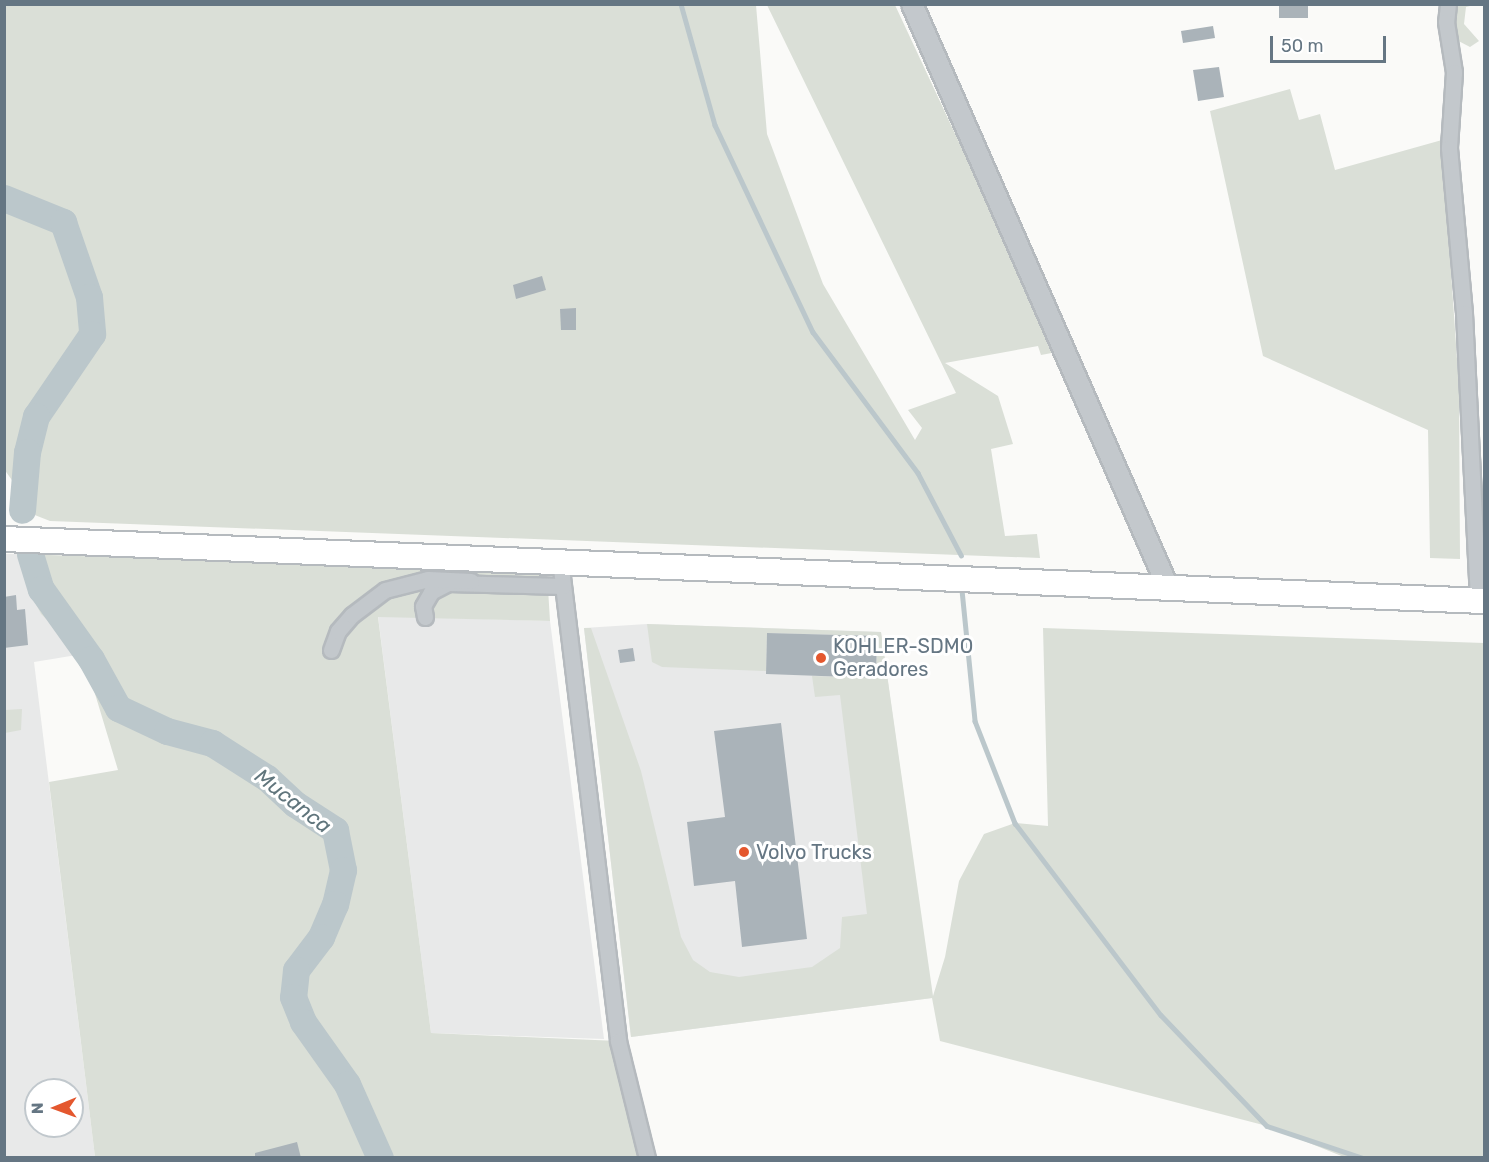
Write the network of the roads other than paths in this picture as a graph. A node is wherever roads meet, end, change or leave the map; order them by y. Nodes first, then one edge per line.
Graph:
1 (912, 4) edge
2 (1448, 4) edge
3 (4, 539) edge
4 (561, 560) junction
5 (471, 581) junction
6 (1167, 585) junction
7 (563, 586) junction
8 (1481, 601) edge
9 (425, 617) dead end
10 (331, 650) dead end
11 (647, 1158) edge

1 - 6 street
2 - 8 street
3 - 4 main road
4 - 6 main road
4 - 7 street
5 - 7 street
5 - 9 street
5 - 10 street
6 - 8 main road
7 - 11 street

